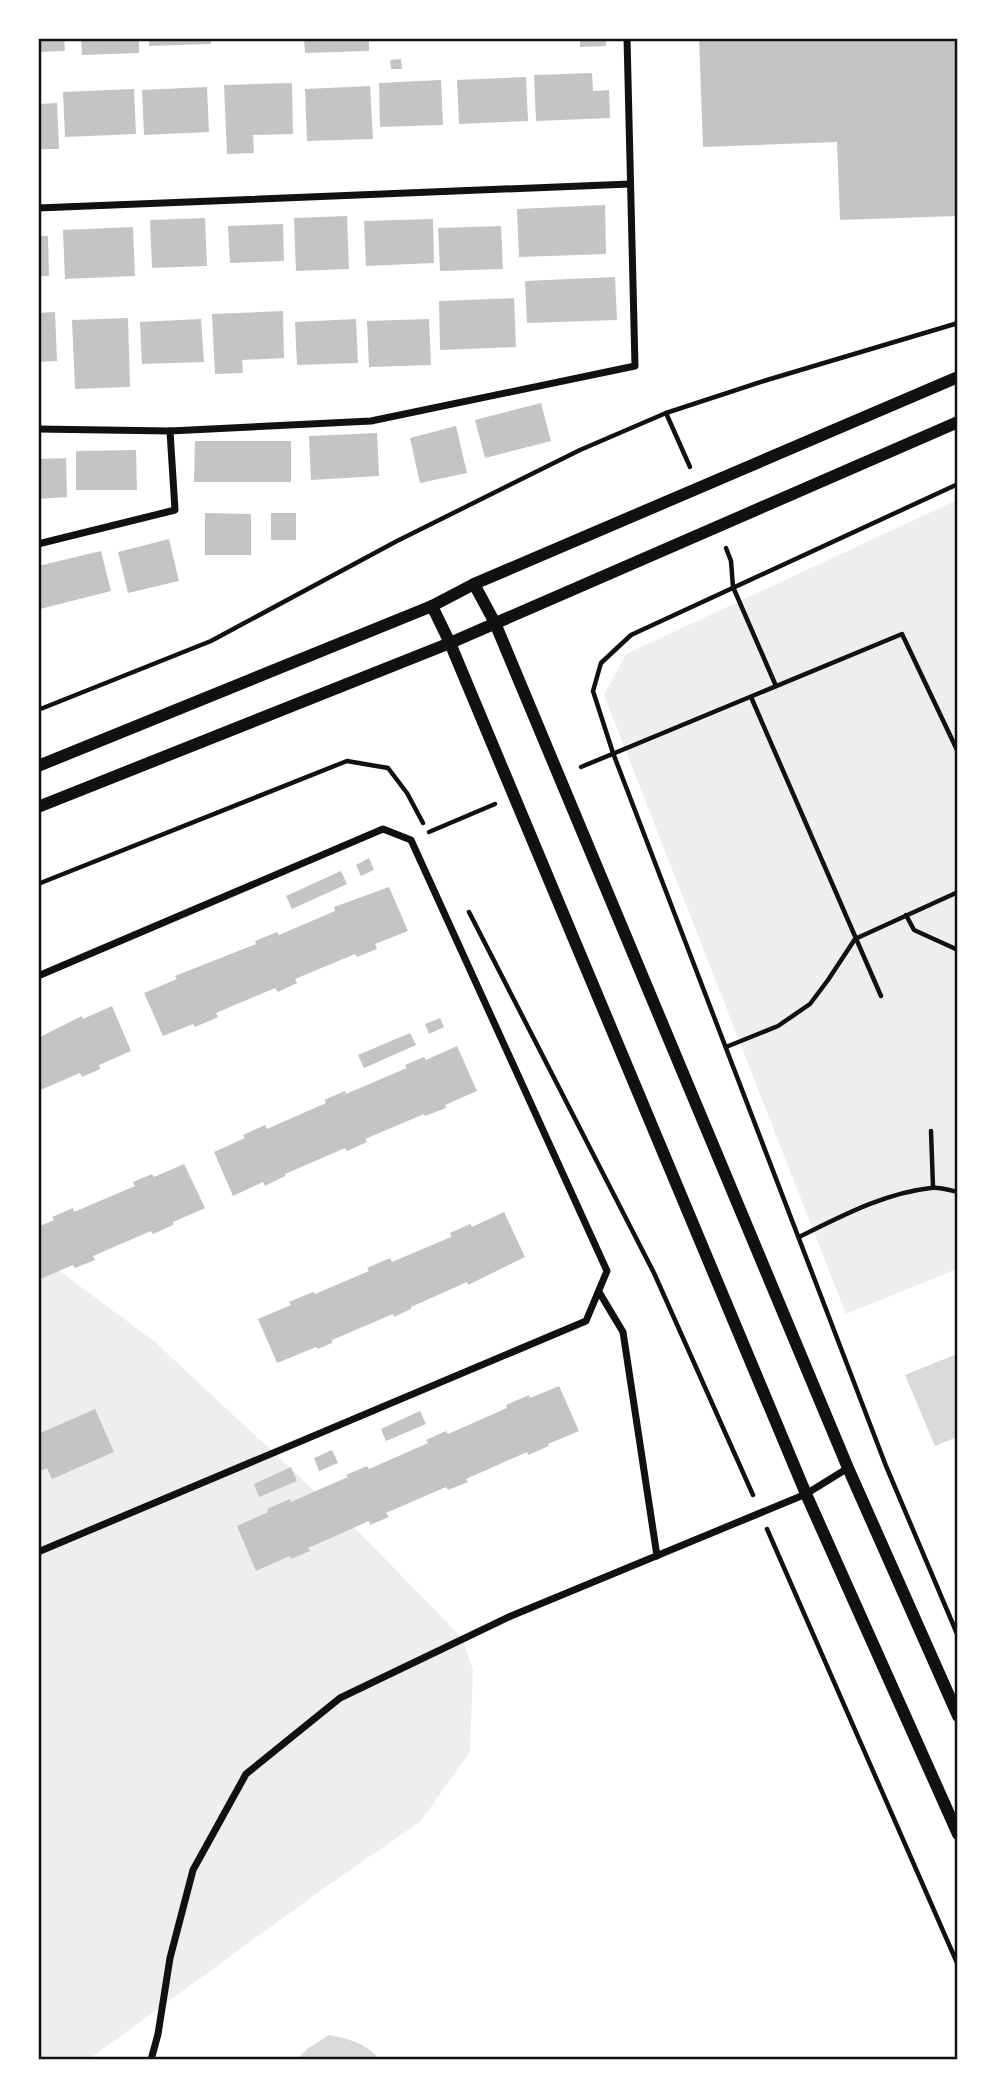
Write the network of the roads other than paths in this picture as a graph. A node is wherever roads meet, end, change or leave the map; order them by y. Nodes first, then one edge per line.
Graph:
1 (627, 38) edge
2 (630, 184) junction
3 (38, 208) edge
4 (957, 377) edge
5 (957, 422) edge
6 (38, 429) edge
7 (170, 431) junction
8 (38, 544) edge
9 (474, 584) junction
10 (432, 606) junction
11 (495, 624) junction
12 (450, 643) junction
13 (38, 766) edge
14 (38, 807) edge
15 (38, 976) edge
16 (599, 1292) junction
17 (848, 1468) junction
18 (806, 1494) junction
19 (38, 1552) edge
20 (657, 1556) junction
21 (957, 1716) edge
22 (957, 1834) edge
23 (151, 2060) edge

1 - 2 street
2 - 3 street
2 - 7 street
4 - 9 street
5 - 11 street
6 - 7 street
7 - 8 street
9 - 10 street
9 - 11 street
10 - 12 street
10 - 13 street
11 - 12 street
11 - 17 street
12 - 14 street
12 - 18 street
15 - 16 street
16 - 19 street
16 - 20 street
17 - 18 street
17 - 21 street
18 - 20 street
18 - 22 street
20 - 23 street

